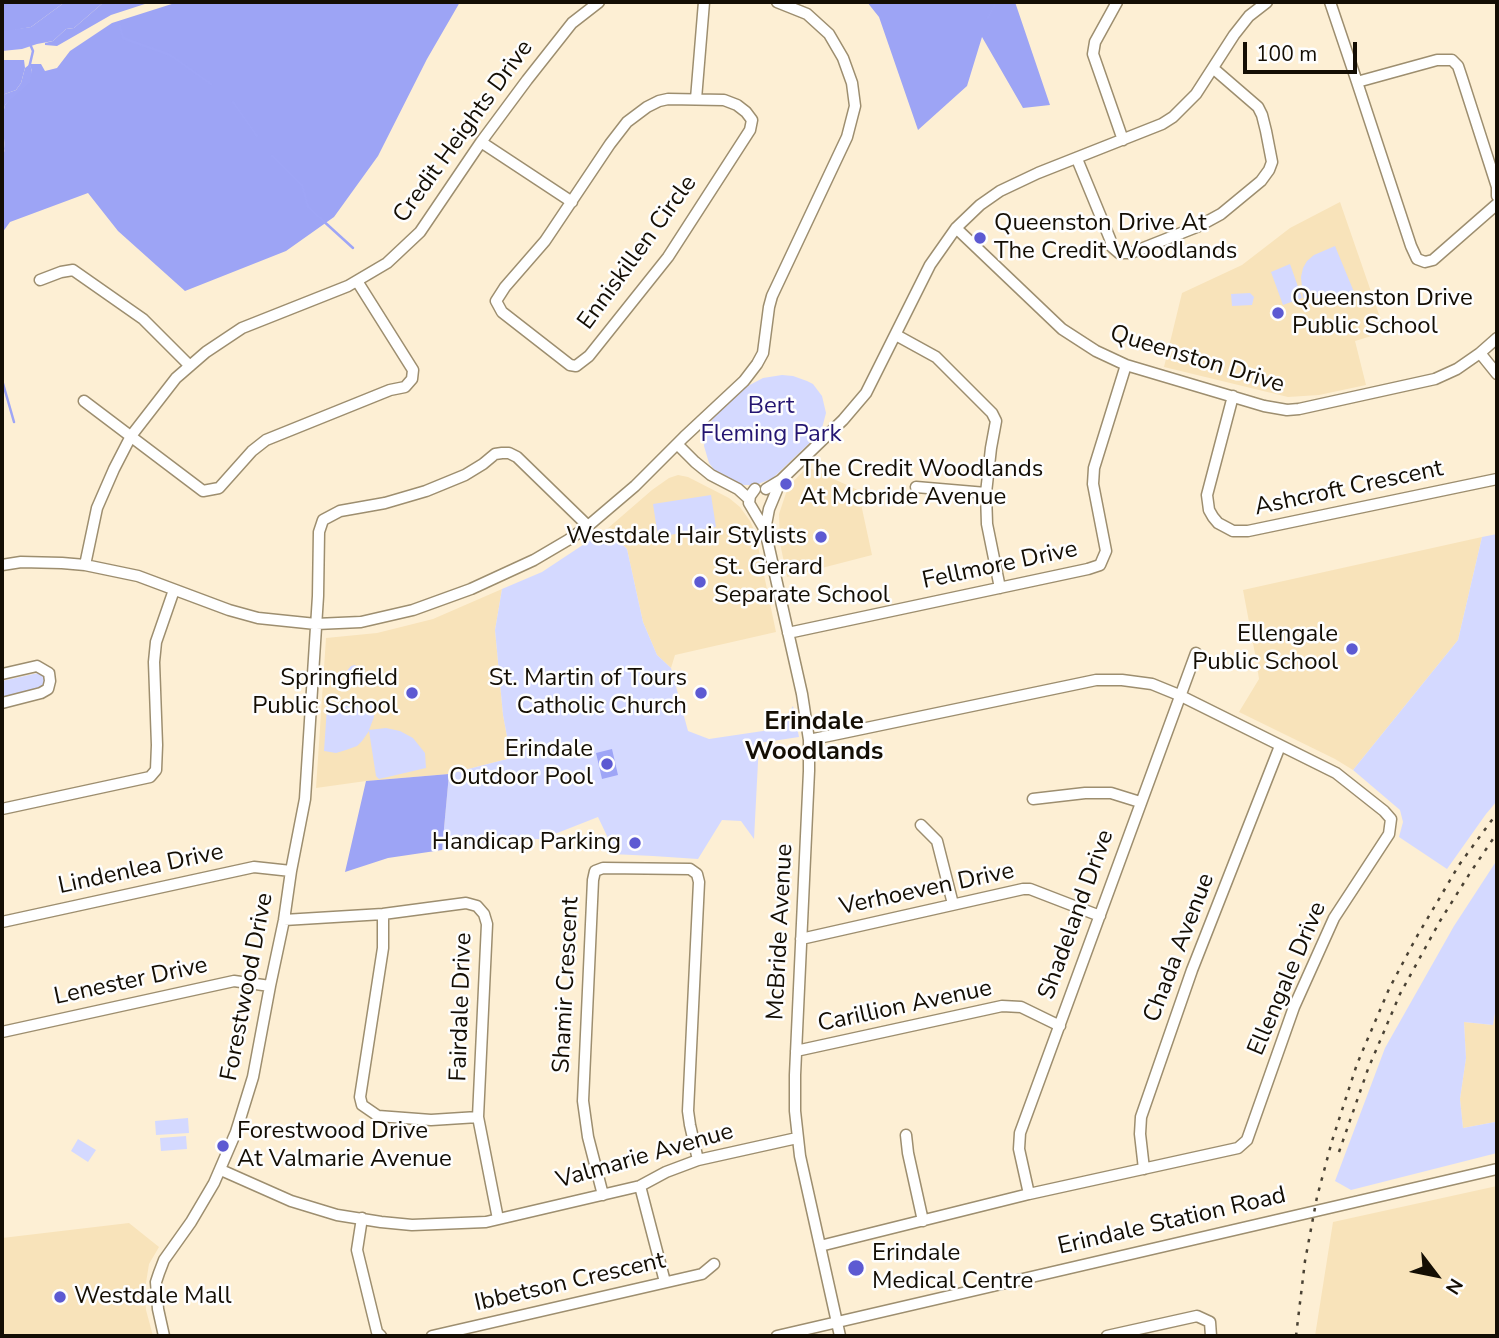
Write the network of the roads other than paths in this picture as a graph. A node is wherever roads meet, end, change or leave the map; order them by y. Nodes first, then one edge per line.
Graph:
1 (599, 2) edge
2 (704, 2) edge
3 (777, 2) edge
4 (1117, 2) edge
5 (1266, 2) edge
6 (1330, 2) edge
7 (1214, 69) junction
8 (1357, 82) junction
9 (696, 99) junction
10 (1123, 140) junction
11 (481, 142) junction
12 (1077, 159) junction
13 (1497, 196) edge
14 (572, 202) junction
15 (1497, 204) edge
16 (956, 228) junction
17 (40, 280) dead end
18 (357, 281) junction
19 (896, 335) junction
20 (1497, 338) edge
21 (1480, 353) junction
22 (1126, 365) junction
23 (190, 366) junction
24 (1497, 374) edge
25 (1233, 396) junction
26 (83, 401) dead end
27 (131, 436) junction
28 (677, 444) junction
29 (1497, 479) edge
30 (916, 487) dead end
31 (986, 492) junction
32 (761, 499) junction
33 (587, 526) junction
34 (2, 565) edge
35 (85, 565) junction
36 (1000, 587) junction
37 (174, 590) junction
38 (316, 624) junction
39 (788, 633) junction
40 (1196, 653) dead end
41 (2, 674) edge
42 (1179, 695) junction
43 (2, 703) edge
44 (809, 740) junction
45 (1280, 746) junction
46 (1032, 799) dead end
47 (1140, 802) junction
48 (2, 809) edge
49 (921, 825) dead end
50 (291, 871) junction
51 (953, 904) junction
52 (383, 914) junction
53 (1100, 916) junction
54 (284, 920) junction
55 (2, 922) edge
56 (801, 939) junction
57 (270, 986) junction
58 (1060, 1026) junction
59 (2, 1032) edge
60 (796, 1051) junction
61 (478, 1117) junction
62 (906, 1135) dead end
63 (797, 1138) junction
64 (698, 1160) junction
65 (1144, 1169) junction
66 (1497, 1169) edge
67 (221, 1170) junction
68 (640, 1186) junction
69 (1029, 1194) junction
70 (603, 1195) junction
71 (362, 1218) junction
72 (498, 1219) junction
73 (923, 1221) junction
74 (820, 1246) junction
75 (715, 1264) dead end
76 (665, 1282) junction
77 (837, 1322) junction
78 (164, 1336) edge
79 (381, 1336) edge
80 (432, 1336) edge
81 (777, 1336) edge
82 (840, 1336) edge
83 (1107, 1336) edge
84 (1211, 1336) edge

1 - 11 street, Credit Heights Drive
2 - 9 street
3 - 28 street
4 - 10 street
5 - 7 street
6 - 8 street
7 - 10 street
7 - 12 street
8 - 13 street
8 - 15 street
9 - 14 street, Enniskillen Circle
9 - 14 street, Enniskillen Circle
10 - 12 street
11 - 14 street
11 - 18 street, Credit Heights Drive
12 - 16 street
16 - 19 street
16 - 22 street, Queenston Drive
17 - 23 street
18 - 23 street, Credit Heights Drive
18 - 27 street
19 - 31 street
19 - 32 street, McBride Avenue
20 - 21 street, Queenston Drive
21 - 24 street
21 - 25 street, Queenston Drive
22 - 25 street, Queenston Drive
22 - 36 street, Fellmore Drive
23 - 27 street, Credit Heights Drive
25 - 29 street, Ashcroft Crescent
26 - 27 street
27 - 35 street, Credit Heights Drive
28 - 32 street
28 - 33 street
30 - 31 street
31 - 36 street
32 - 39 street, McBride Avenue
33 - 38 street
33 - 38 street, Forestwood Drive
34 - 35 street
35 - 37 street
36 - 39 street, Fellmore Drive
37 - 38 street
37 - 48 street
38 - 50 street, Forestwood Drive
39 - 44 street, McBride Avenue
40 - 42 street, Shadeland Drive
41 - 43 street
42 - 44 street, Ellengale Drive
42 - 45 street, Ellengale Drive
42 - 47 street, Shadeland Drive
44 - 56 street, McBride Avenue
45 - 65 street, Chada Avenue
45 - 65 street, Ellengale Drive
46 - 47 street
47 - 53 street, Shadeland Drive
49 - 51 street
50 - 54 street, Forestwood Drive
50 - 55 street, Lindenlea Drive
51 - 53 street, Verhoeven Drive
51 - 56 street, Verhoeven Drive
52 - 54 street, Fairdale Drive
52 - 61 street, Fairdale Drive
52 - 61 street
53 - 58 street, Shadeland Drive
54 - 57 street, Forestwood Drive
56 - 60 street, McBride Avenue
57 - 59 street, Lenester Drive
57 - 67 street, Forestwood Drive
58 - 60 street, Carillion Avenue
58 - 69 street, Shadeland Drive
60 - 63 street, McBride Avenue
61 - 72 street, Fairdale Drive
62 - 73 street
63 - 64 street, Valmarie Avenue
63 - 74 street, McBride Avenue
64 - 68 street, Valmarie Avenue
64 - 70 street, Shamir Crescent
65 - 69 street, Ellengale Drive
66 - 77 street, Erindale Station Road
67 - 71 street, Valmarie Avenue
67 - 78 street, Forestwood Drive
68 - 70 street, Valmarie Avenue
68 - 76 street
69 - 73 street, Ellengale Drive
70 - 72 street, Valmarie Avenue
71 - 72 street, Valmarie Avenue
71 - 79 street
73 - 74 street, Ellengale Drive
74 - 77 street, McBride Avenue
75 - 76 street, Ibbetson Crescent
76 - 80 street, Ibbetson Crescent
77 - 81 street, Erindale Station Road
77 - 82 street, McBride Avenue
83 - 84 street

